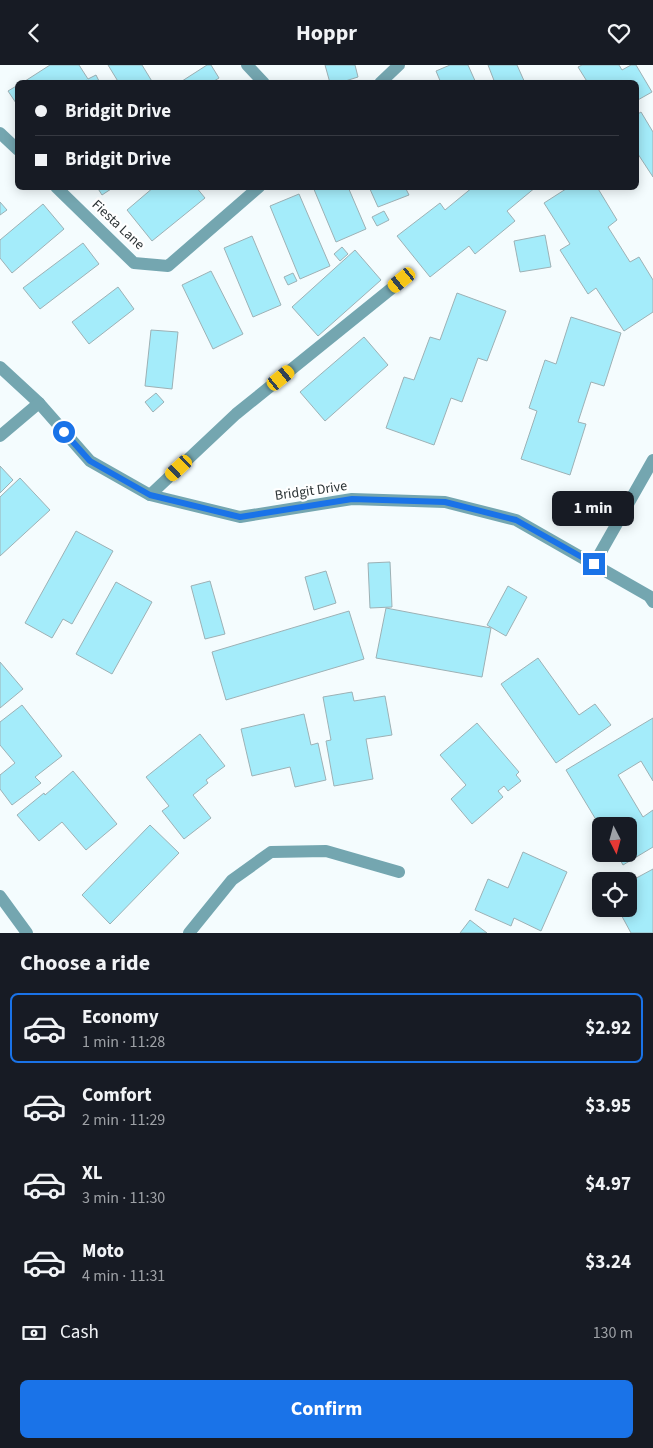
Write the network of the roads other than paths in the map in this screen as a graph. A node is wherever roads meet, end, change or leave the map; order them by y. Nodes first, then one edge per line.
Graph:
1 (247, 65) edge
2 (400, 65) edge
3 (261, 80) edge
4 (383, 80) edge
5 (0, 133) edge
6 (15, 147) edge
7 (59, 190) edge
8 (256, 190) edge
9 (402, 280) dead end
10 (0, 367) edge
11 (39, 403) junction
12 (0, 436) edge
13 (653, 460) edge
14 (150, 495) junction
15 (594, 564) junction
16 (653, 602) edge
17 (400, 872) dead end
18 (0, 896) edge
19 (27, 933) edge
20 (189, 933) edge

1 - 3 street
2 - 4 street
5 - 6 street
7 - 8 street, Fiesta Lane
9 - 14 street
10 - 11 street, Bridgit Drive
11 - 12 street
11 - 14 street, Bridgit Drive
13 - 15 street
14 - 15 street, Bridgit Drive
15 - 16 street, Bridgit Drive
17 - 20 street
18 - 19 street

